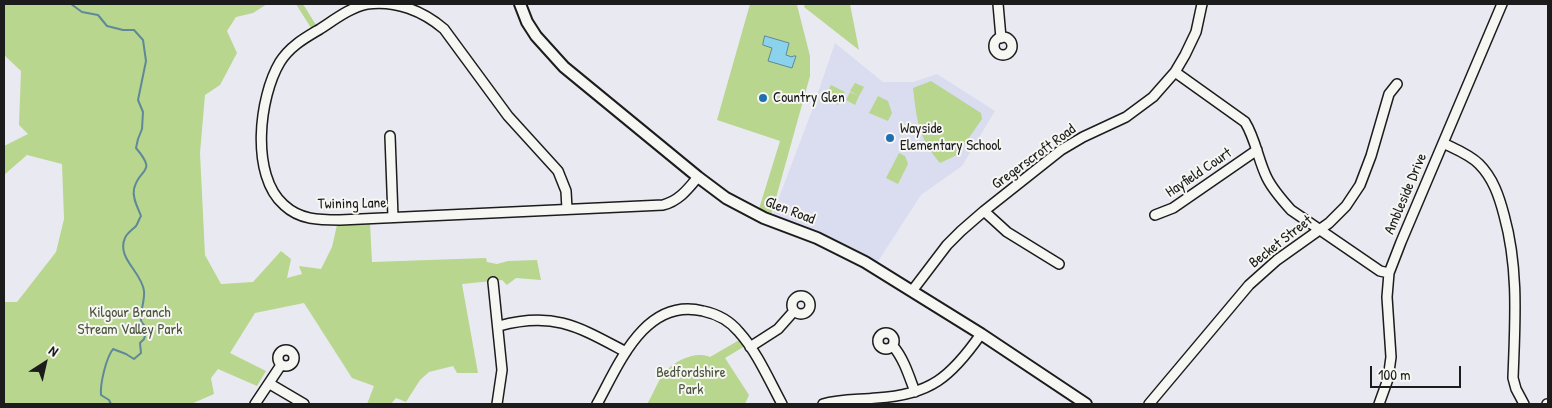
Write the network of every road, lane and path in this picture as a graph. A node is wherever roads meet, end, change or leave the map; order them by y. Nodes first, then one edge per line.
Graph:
1 (367, 4) edge
2 (520, 4) edge
3 (998, 4) edge
4 (1202, 4) edge
5 (1502, 4) edge
6 (1001, 38) dead end
7 (1175, 72) junction
8 (1397, 84) dead end
9 (390, 136) dead end
10 (1443, 143) junction
11 (1257, 150) junction
12 (698, 177) junction
13 (567, 209) junction
14 (984, 211) junction
15 (1155, 215) dead end
16 (393, 217) junction
17 (1319, 229) junction
18 (1059, 264) dead end
19 (1389, 273) junction
20 (493, 282) dead end
21 (912, 291) junction
22 (794, 311) dead end
23 (499, 326) junction
24 (981, 334) junction
25 (893, 346) dead end
26 (750, 348) junction
27 (626, 352) junction
28 (282, 365) dead end
29 (270, 384) junction
30 (915, 392) junction
31 (882, 401) edge
32 (255, 404) edge
33 (304, 404) edge
34 (497, 404) edge
35 (597, 404) edge
36 (782, 404) edge
37 (823, 404) edge
38 (1086, 404) edge
39 (1149, 404) edge
40 (1379, 404) edge
41 (1524, 404) edge

1 - 13 street, Twining Lane
1 - 16 street, Twining Lane
2 - 12 main road, Glen Road
3 - 6 street
4 - 7 street, Gregerscroft Road
5 - 10 street, Ambleside Drive
7 - 11 street
7 - 14 street, Gregerscroft Road
8 - 17 street, Becket Street
9 - 16 street
10 - 19 street, Ambleside Drive
10 - 41 street
11 - 15 street, Hayfield Court
11 - 17 street
12 - 13 street, Twining Lane
12 - 21 main road, Glen Road
13 - 16 street, Twining Lane
14 - 18 street
14 - 21 street, Gregerscroft Road
17 - 19 street
17 - 39 street, Becket Street
19 - 40 street, Ambleside Drive
20 - 23 street
21 - 24 main road, Glen Road
22 - 26 street
23 - 27 street
23 - 34 street
24 - 30 street
24 - 38 main road, Glen Road
25 - 30 street
26 - 27 street
26 - 36 street
27 - 35 street
28 - 29 street
29 - 32 street
29 - 33 street
30 - 31 street
31 - 37 street

